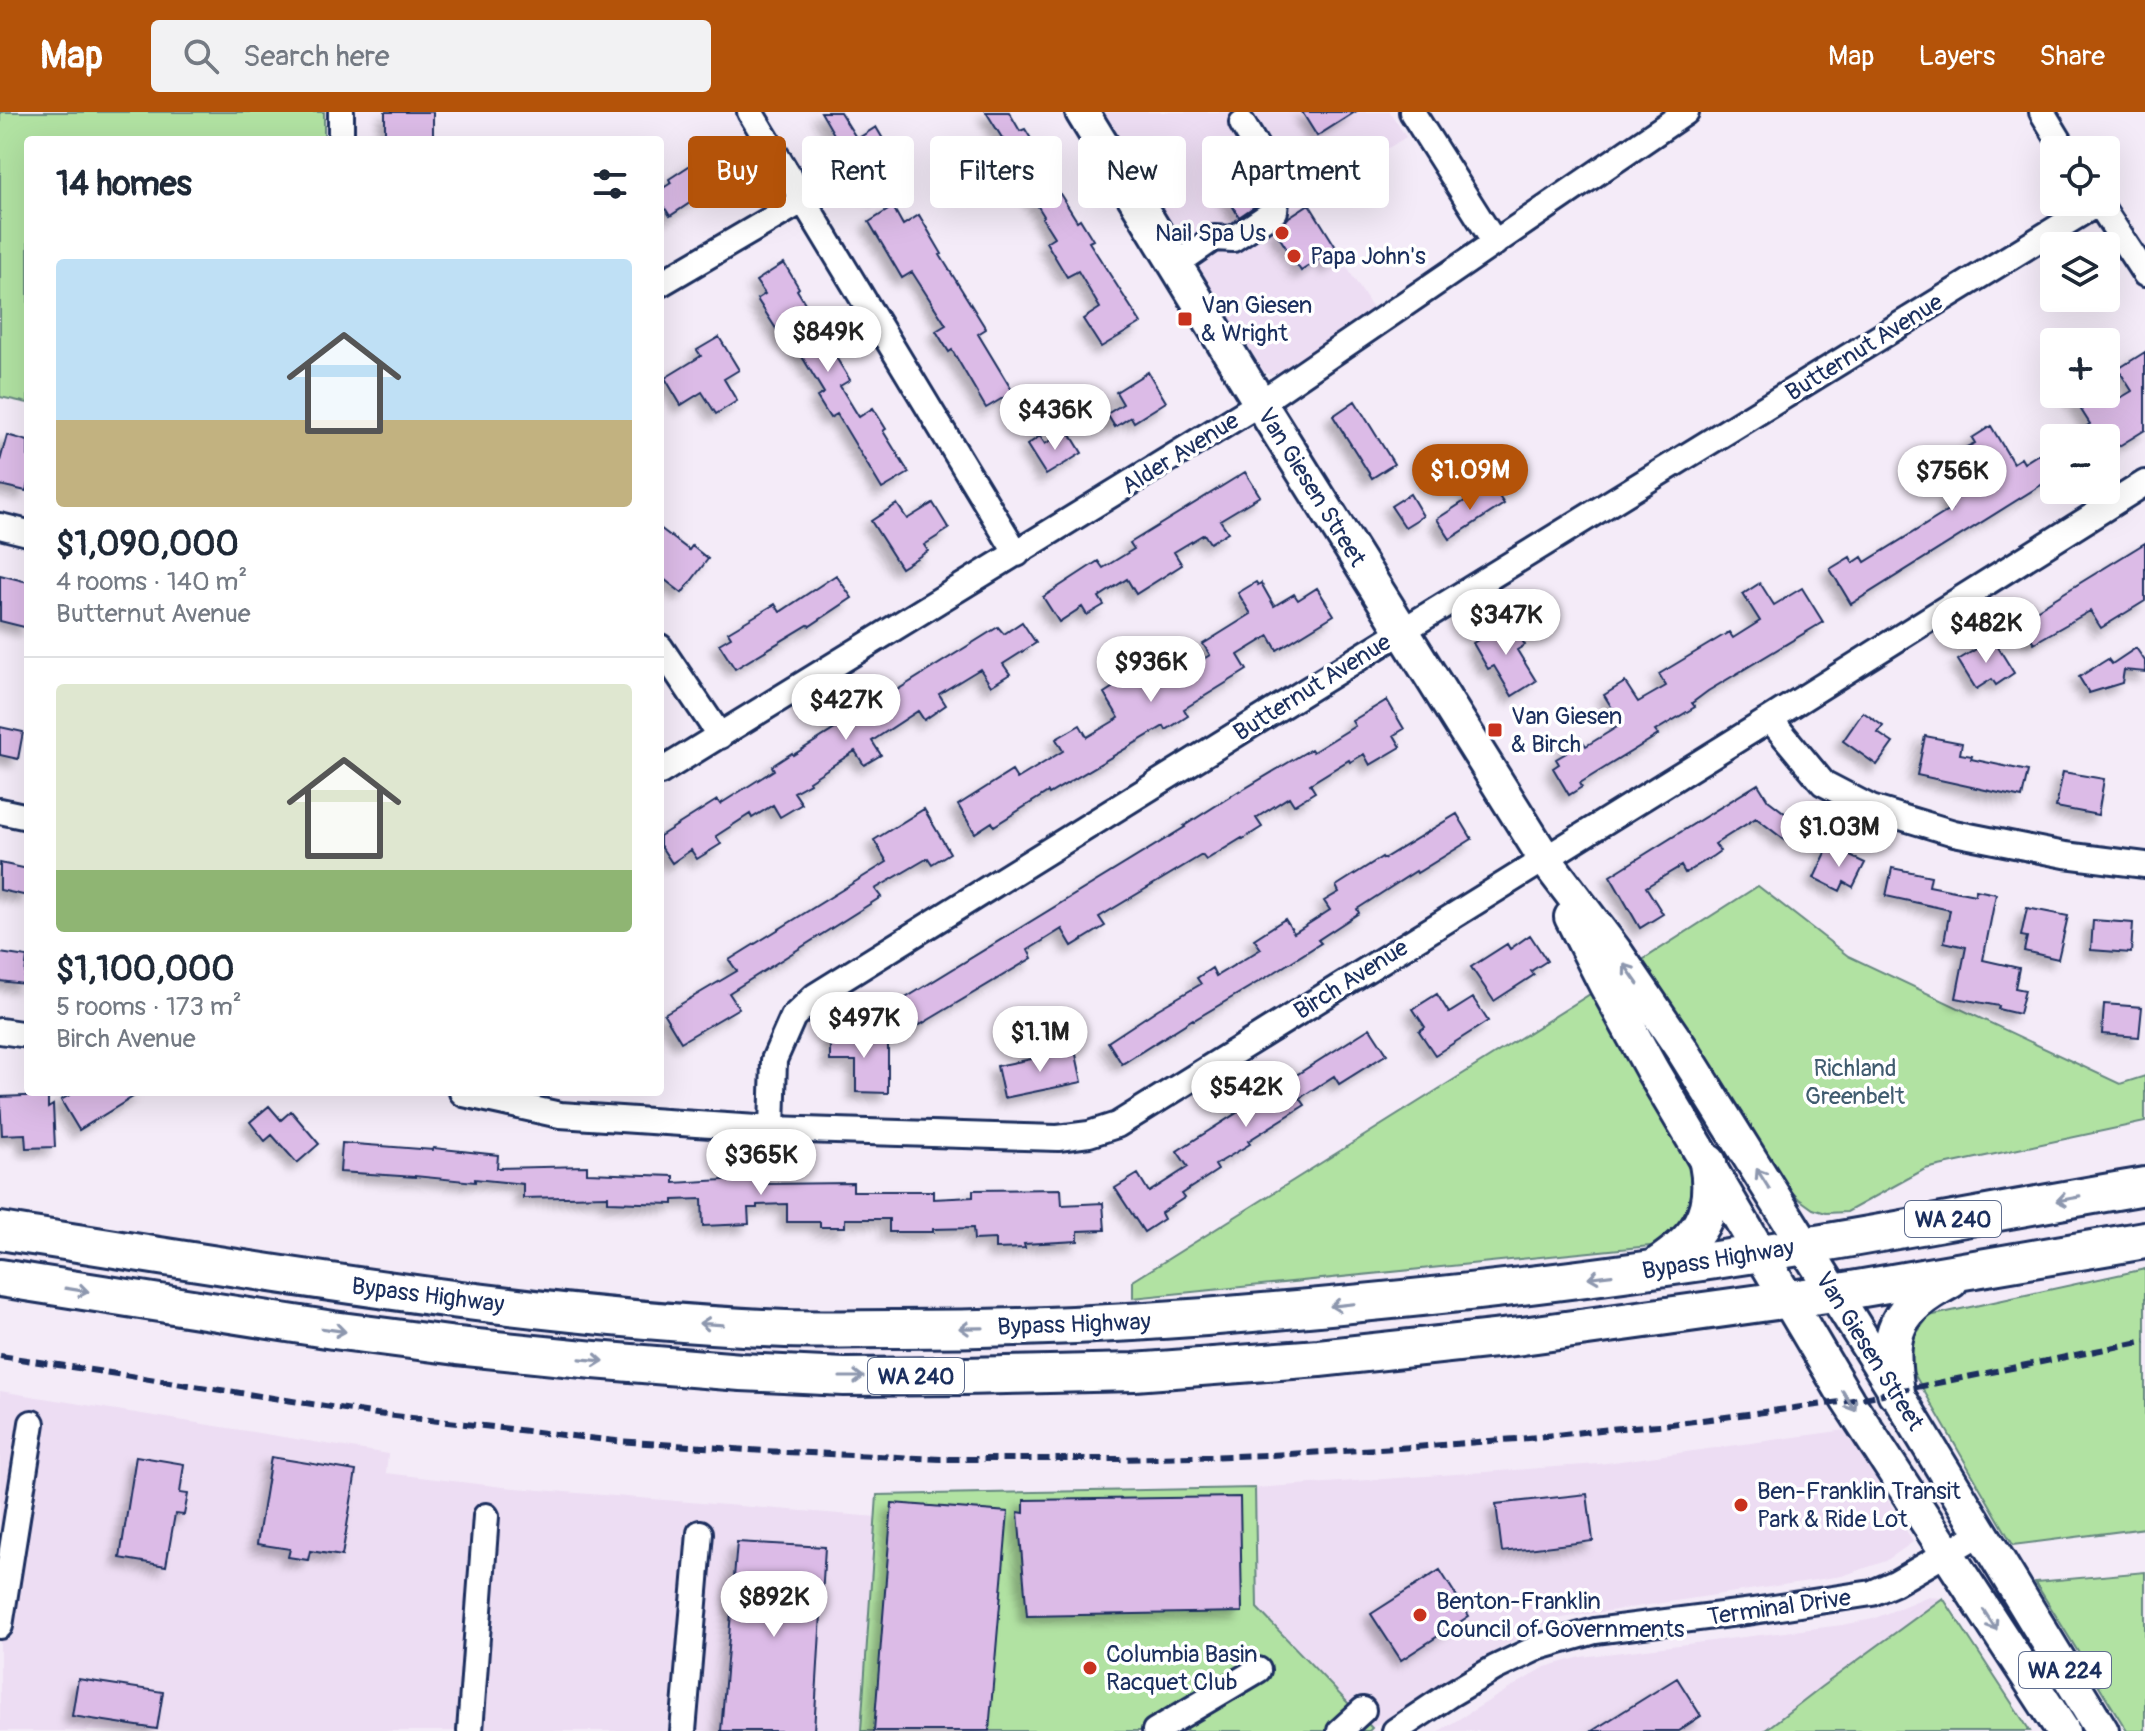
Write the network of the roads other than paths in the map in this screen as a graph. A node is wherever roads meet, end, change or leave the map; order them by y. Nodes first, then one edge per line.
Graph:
1 (341, 112) edge
2 (750, 112) edge
3 (1082, 112) edge
4 (1412, 112) edge
5 (1686, 112) edge
6 (2042, 112) edge
7 (1242, 123) dead end
8 (341, 136) edge
9 (2057, 136) edge
10 (802, 201) joint
11 (806, 208) edge
12 (2077, 216) edge
13 (2107, 216) edge
14 (1495, 243) junction
15 (1175, 265) junction
16 (2145, 274) edge
17 (664, 282) edge
18 (1260, 403) junction
19 (2145, 483) edge
20 (0, 526) edge
21 (24, 532) edge
22 (1017, 554) junction
23 (1402, 631) junction
24 (664, 653) edge
25 (1770, 719) junction
26 (720, 736) junction
27 (664, 770) edge
28 (0, 811) edge
29 (24, 816) edge
30 (1545, 859) junction
31 (2145, 865) edge
32 (0, 1031) edge
33 (24, 1034) edge
34 (473, 1096) edge
35 (772, 1129) junction
36 (1708, 1163) junction
37 (2145, 1186) edge
38 (0, 1231) edge
39 (2145, 1240) edge
40 (1804, 1245) junction
41 (1761, 1253) junction
42 (1651, 1270) junction
43 (1966, 1272) junction
44 (0, 1278) edge
45 (1834, 1293) junction
46 (1788, 1300) junction
47 (1896, 1392) junction
48 (32, 1423) dead end
49 (486, 1516) dead end
50 (700, 1533) dead end
51 (1981, 1533) junction
52 (1947, 1553) junction
53 (0, 1626) edge
54 (1258, 1670) dead end
55 (1363, 1710) dead end
56 (470, 1731) edge
57 (683, 1731) edge
58 (1155, 1731) edge
59 (1340, 1731) edge
60 (1395, 1731) edge
61 (2063, 1731) edge
62 (2102, 1731) edge

1 - 8 street
2 - 10 street
3 - 15 main road, Van Giesen Street
4 - 14 street
5 - 14 street, Alder Avenue
6 - 9 street
7 - 15 street
10 - 17 street
11 - 22 street
12 - 23 street, Butternut Avenue
13 - 16 street
14 - 18 street, Alder Avenue
15 - 18 main road, Van Giesen Street
18 - 22 street, Alder Avenue
18 - 23 main road, Van Giesen Street
19 - 25 street, Birch Avenue
20 - 21 street
22 - 26 street, Alder Avenue
23 - 30 main road, Van Giesen Street
23 - 35 street, Butternut Avenue
24 - 26 street
25 - 30 street, Birch Avenue
25 - 31 street
26 - 27 street, Alder Avenue
28 - 29 street
30 - 35 street, Birch Avenue
30 - 36 main road, Van Giesen Street
40 -> 30 main road, Van Giesen Street
32 - 33 street
34 - 35 street, Birch Avenue
36 - 41 main road, Van Giesen Street
36 - 42 highway
37 -> 40 highway, Bypass Highway / WA 240
42 -> 38 highway, Bypass Highway / WA 240
39 - 43 highway, Bypass Highway / WA 240
40 - 41 highway, Bypass Highway / WA 240
40 - 45 main road, Van Giesen Street / WA 224
41 - 42 highway, Bypass Highway / WA 240
41 - 46 main road, Van Giesen Street / WA 224
43 - 45 highway, Bypass Highway / WA 240
43 - 47 highway
44 -> 46 highway, Bypass Highway / WA 240
45 - 46 highway, Bypass Highway / WA 240
45 - 47 main road, Van Giesen Street / WA 224
46 -> 52 main road, Van Giesen Street / WA 224
47 - 51 main road, Van Giesen Street / WA 224
48 - 53 street
49 - 56 street
50 - 57 street
51 - 52 street, Terminal Drive
51 - 62 main road, Van Giesen Street / WA 224
52 - 60 street, Terminal Drive
52 -> 61 main road, Van Giesen Street / WA 224
54 - 58 street
55 - 59 street

